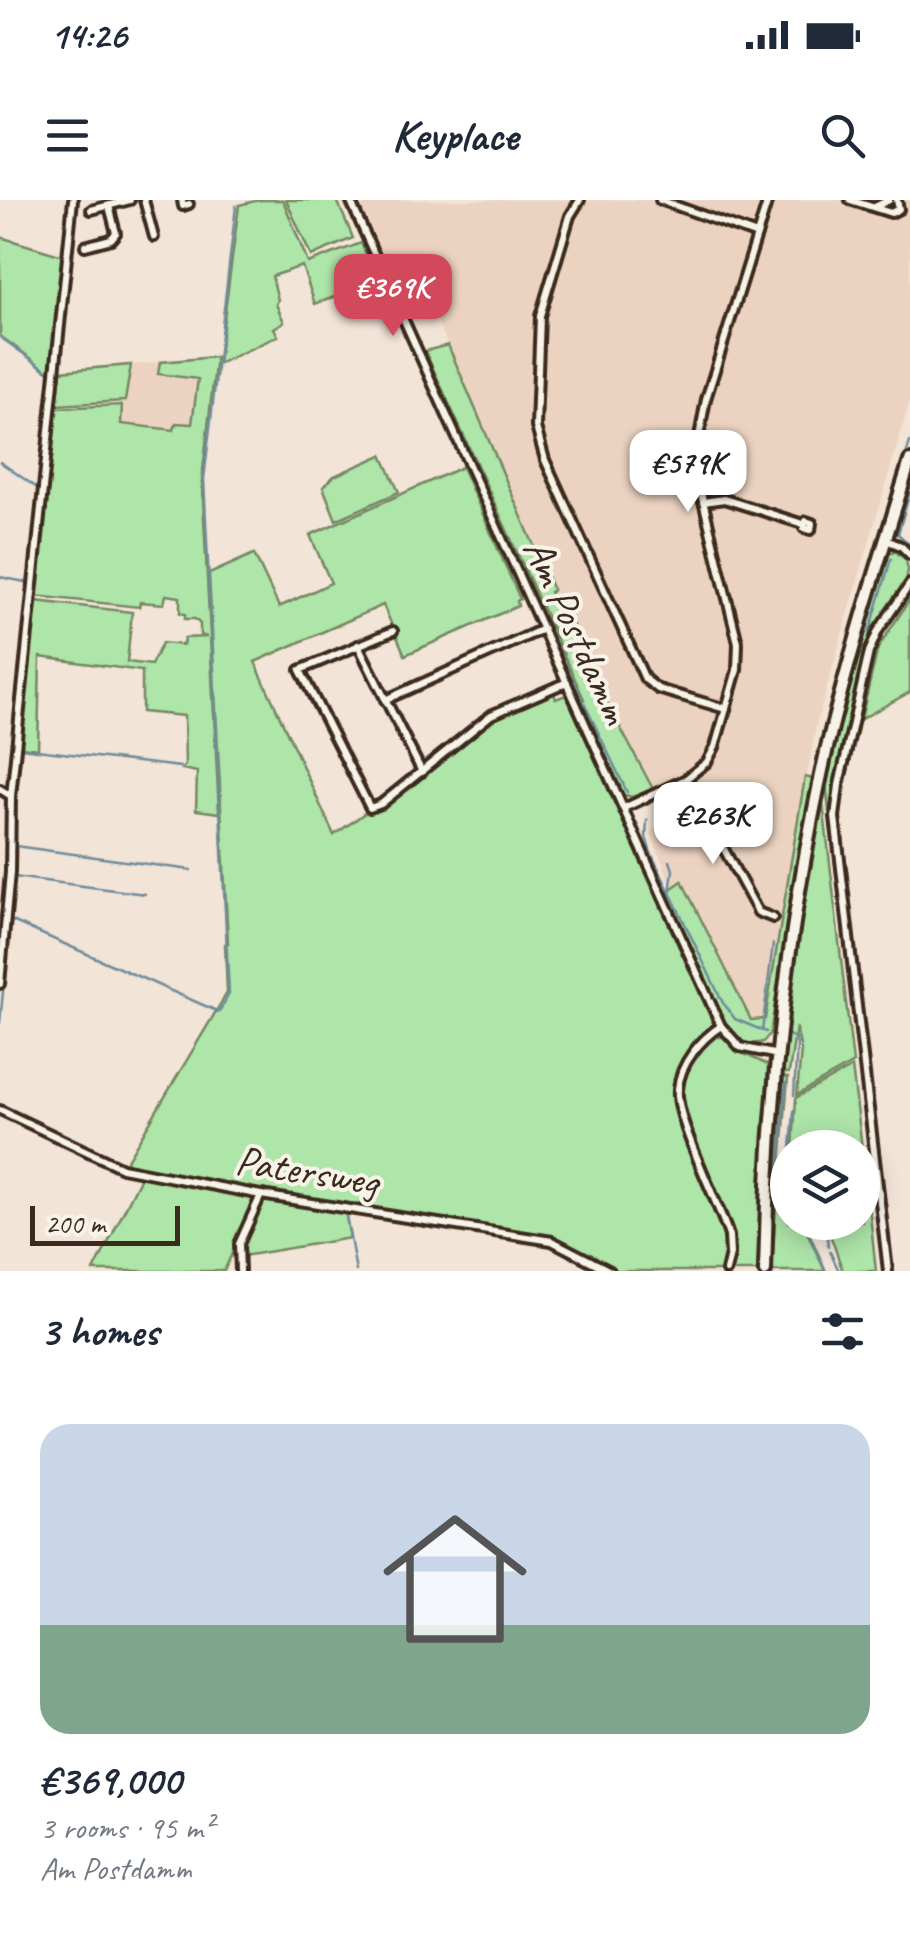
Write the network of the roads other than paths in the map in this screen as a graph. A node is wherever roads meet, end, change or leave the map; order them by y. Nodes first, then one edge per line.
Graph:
1 (73, 200) edge
2 (130, 200) edge
3 (144, 200) edge
4 (350, 200) edge
5 (580, 200) edge
6 (660, 200) edge
7 (768, 200) edge
8 (850, 200) edge
9 (889, 200) edge
10 (897, 200) edge
11 (113, 203) edge
12 (874, 208) junction
13 (91, 210) dead end
14 (757, 235) junction
15 (154, 237) dead end
16 (85, 246) dead end
17 (910, 461) edge
18 (704, 502) junction
19 (803, 524) dead end
20 (886, 540) junction
21 (910, 555) edge
22 (910, 584) edge
23 (393, 630) dead end
24 (543, 630) junction
25 (358, 646) junction
26 (567, 682) junction
27 (385, 700) junction
28 (726, 709) junction
29 (422, 772) junction
30 (686, 779) junction
31 (0, 789) edge
32 (11, 796) junction
33 (624, 808) junction
34 (773, 918) dead end
35 (0, 984) edge
36 (721, 1026) junction
37 (778, 1054) junction
38 (0, 1110) edge
39 (261, 1194) junction
40 (240, 1271) edge
41 (610, 1271) edge
42 (726, 1271) edge
43 (765, 1271) edge
44 (888, 1271) edge

1 - 32 street
2 - 11 street
3 - 15 street
4 - 24 street, Am Postdamm
5 - 28 street
6 - 14 street
7 - 14 street
8 - 12 street
9 - 12 street
10 - 12 street
11 - 13 street
11 - 16 street
14 - 18 street
17 - 20 main road
18 - 19 street
18 - 28 street
20 - 21 street
20 - 37 main road
22 - 44 street
23 - 25 street
24 - 26 street, Am Postdamm
24 - 27 street
25 - 27 street
25 - 29 street
26 - 29 street
26 - 33 street, Am Postdamm
27 - 29 street
28 - 30 street
30 - 33 street
30 - 34 street
31 - 32 street
32 - 35 street
33 - 36 street, Am Postdamm
36 - 37 street
36 - 42 street
37 - 43 main road
38 - 39 street, Patersweg
39 - 40 street
39 - 41 street, Patersweg

